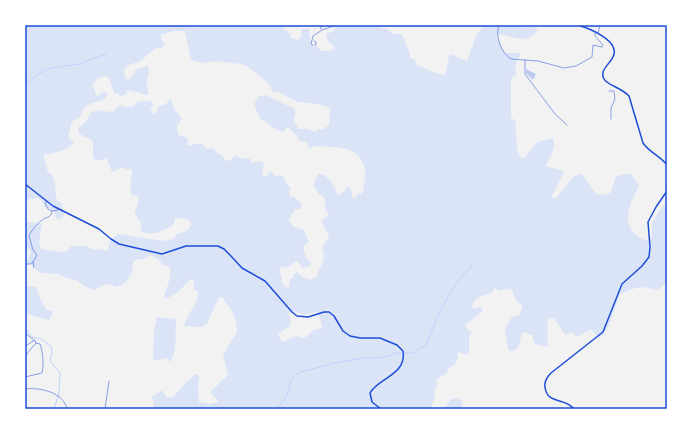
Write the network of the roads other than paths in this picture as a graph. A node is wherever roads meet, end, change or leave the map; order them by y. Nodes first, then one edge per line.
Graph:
1 (320, 25) edge
2 (337, 25) edge
3 (499, 25) edge
4 (578, 25) edge
5 (600, 25) edge
6 (322, 30) junction
7 (595, 33) junction
8 (598, 34) junction
9 (312, 40) dead end
10 (525, 60) junction
11 (622, 89) junction
12 (619, 90) dead end
13 (609, 92) dead end
14 (611, 119) dead end
15 (567, 125) dead end
16 (667, 165) edge
17 (25, 184) edge
18 (667, 191) edge
19 (46, 201) junction
20 (59, 209) junction
21 (52, 211) junction
22 (33, 262) junction
23 (25, 264) edge
24 (34, 268) dead end
25 (25, 333) edge
26 (35, 340) junction
27 (36, 343) junction
28 (25, 346) edge
29 (25, 356) edge
30 (25, 364) edge
31 (26, 372) edge
32 (25, 377) edge
33 (25, 379) edge
34 (109, 381) dead end
35 (25, 385) edge
36 (25, 389) edge
37 (67, 409) edge
38 (105, 409) edge
39 (381, 409) edge
40 (574, 409) edge

1 - 6 street
2 - 6 street
3 - 10 street
4 - 7 main road
5 - 8 street
6 - 9 street
7 - 8 main road
7 - 10 street
8 - 11 main road
10 - 15 street
11 - 12 street
11 - 16 main road
13 - 14 street
17 - 19 main road
18 - 40 main road
19 - 20 main road
19 - 21 street
20 - 21 street
20 - 39 main road
21 - 22 street
22 - 23 street
22 - 24 street
25 - 26 street
26 - 27 street
26 - 28 street
27 - 29 street
27 - 32 street
30 - 31 street
31 - 32 street
32 - 33 street
34 - 38 street
35 - 36 street
36 - 37 street

